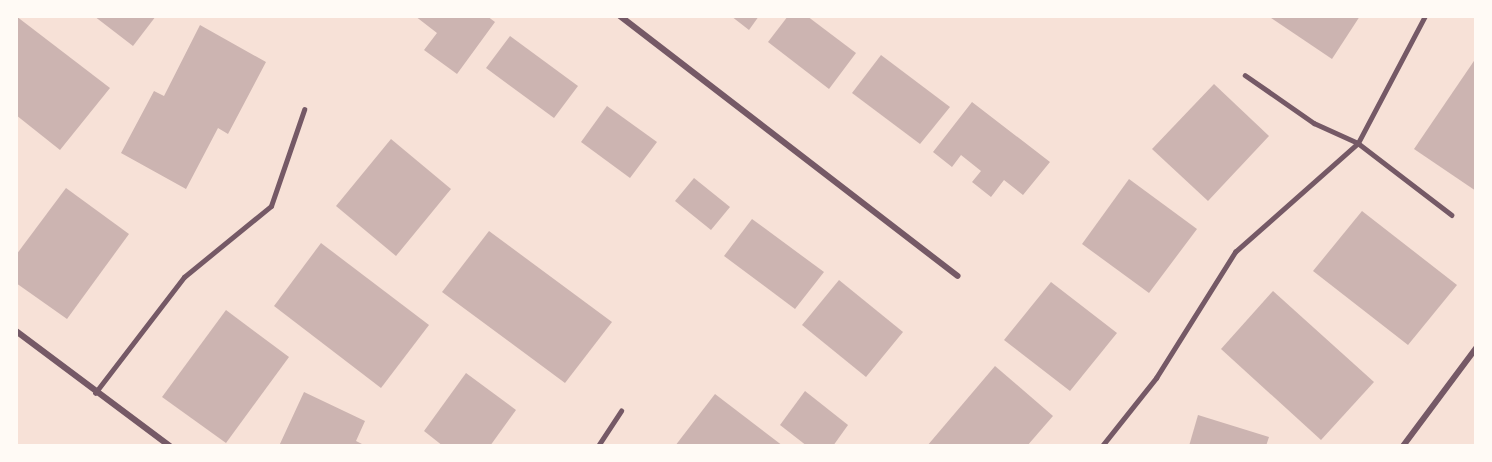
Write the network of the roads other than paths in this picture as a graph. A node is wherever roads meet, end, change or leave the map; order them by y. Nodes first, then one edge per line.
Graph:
1 (620, 16) edge
2 (1425, 16) edge
3 (1245, 75) dead end
4 (304, 110) dead end
5 (1358, 143) junction
6 (1452, 215) dead end
7 (958, 276) dead end
8 (16, 331) edge
9 (1476, 348) edge
10 (95, 393) junction
11 (621, 411) dead end
12 (170, 446) edge
13 (598, 446) edge
14 (1102, 446) edge
15 (1403, 446) edge

1 - 7 street
2 - 5 lane
3 - 5 lane
4 - 10 lane
5 - 6 lane
5 - 14 lane
8 - 10 street
9 - 15 street
10 - 12 street
11 - 13 lane

